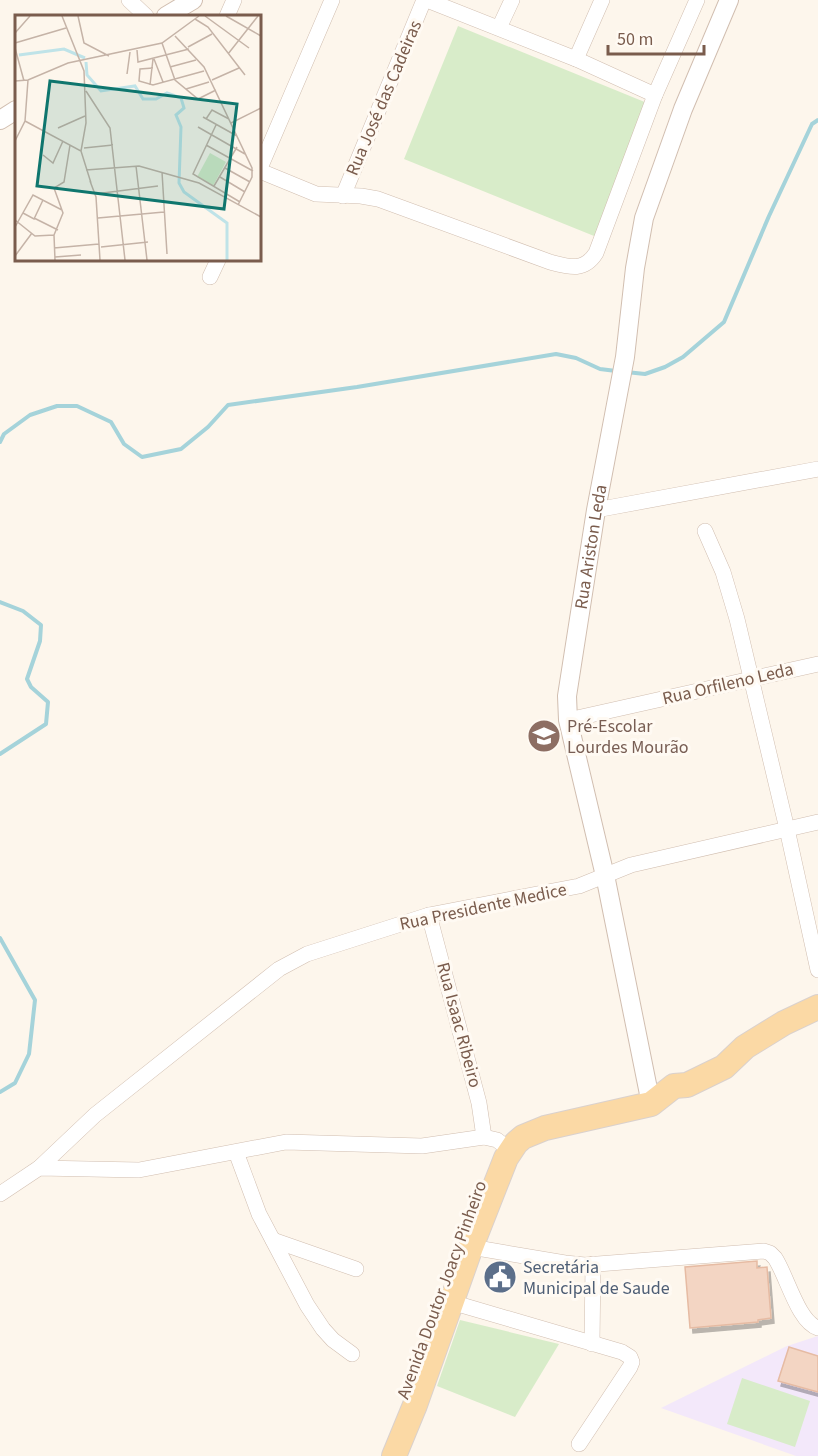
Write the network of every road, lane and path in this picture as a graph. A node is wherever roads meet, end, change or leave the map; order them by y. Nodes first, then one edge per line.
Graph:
1 (129, 0) edge
2 (193, 0) edge
3 (234, 0) edge
4 (332, 0) edge
5 (426, 0) edge
6 (512, 0) edge
7 (602, 0) edge
8 (697, 0) edge
9 (729, 0) edge
10 (145, 15) edge
11 (168, 15) edge
12 (227, 15) edge
13 (499, 28) junction
14 (576, 59) junction
15 (655, 95) junction
16 (15, 111) edge
17 (0, 120) edge
18 (261, 168) edge
19 (261, 170) edge
20 (343, 196) junction
21 (218, 261) edge
22 (210, 277) dead end
23 (818, 469) edge
24 (596, 510) junction
25 (705, 531) dead end
26 (818, 664) edge
27 (751, 679) junction
28 (568, 720) junction
29 (818, 822) edge
30 (787, 829) junction
31 (605, 876) junction
32 (429, 915) junction
33 (818, 970) edge
34 (818, 1006) edge
35 (659, 1092) junction
36 (500, 1139) junction
37 (236, 1152) junction
38 (39, 1168) junction
39 (0, 1194) edge
40 (273, 1240) junction
41 (471, 1247) junction
42 (593, 1264) junction
43 (356, 1269) dead end
44 (451, 1302) junction
45 (818, 1328) edge
46 (592, 1344) junction
47 (352, 1354) dead end
48 (579, 1444) dead end
49 (389, 1452) edge

1 - 10 street
2 - 11 street
3 - 12 street
4 - 18 street
5 - 13 street
5 - 20 street, Rua José das Cadeiras
6 - 13 street
7 - 14 street
8 - 15 street
9 - 24 street, Rua Ariston Leda
13 - 14 street
14 - 15 street
15 - 20 street
16 - 17 street
19 - 20 street
21 - 22 street
23 - 24 street
24 - 28 street, Rua Ariston Leda
25 - 27 street
26 - 27 street, Rua Orfileno Leda
27 - 28 street, Rua Orfileno Leda
27 - 30 street
28 - 31 street, Rua Ariston Leda
29 - 30 street, Rua Presidente Medice
30 - 31 street, Rua Presidente Medice
30 - 33 street
31 - 32 street, Rua Presidente Medice
31 - 35 street, Rua Ariston Leda
32 - 36 street, Rua Isaac Ribeiro
32 - 38 street, Rua Presidente Medice
34 - 35 main road
35 - 36 main road
36 - 37 street
36 - 41 main road, Avenida Doutor Joacy Pinheiro
36 - 49 main road, Avenida Doutor Joacy Pinheiro
37 - 38 street
37 - 40 street
38 - 39 street, Rua Presidente Medice
40 - 43 street
40 - 47 street
41 - 42 street
41 - 44 main road, Avenida Doutor Joacy Pinheiro
42 - 45 street
42 - 46 street
44 - 46 street
44 - 49 main road, Avenida Doutor Joacy Pinheiro
46 - 48 street

